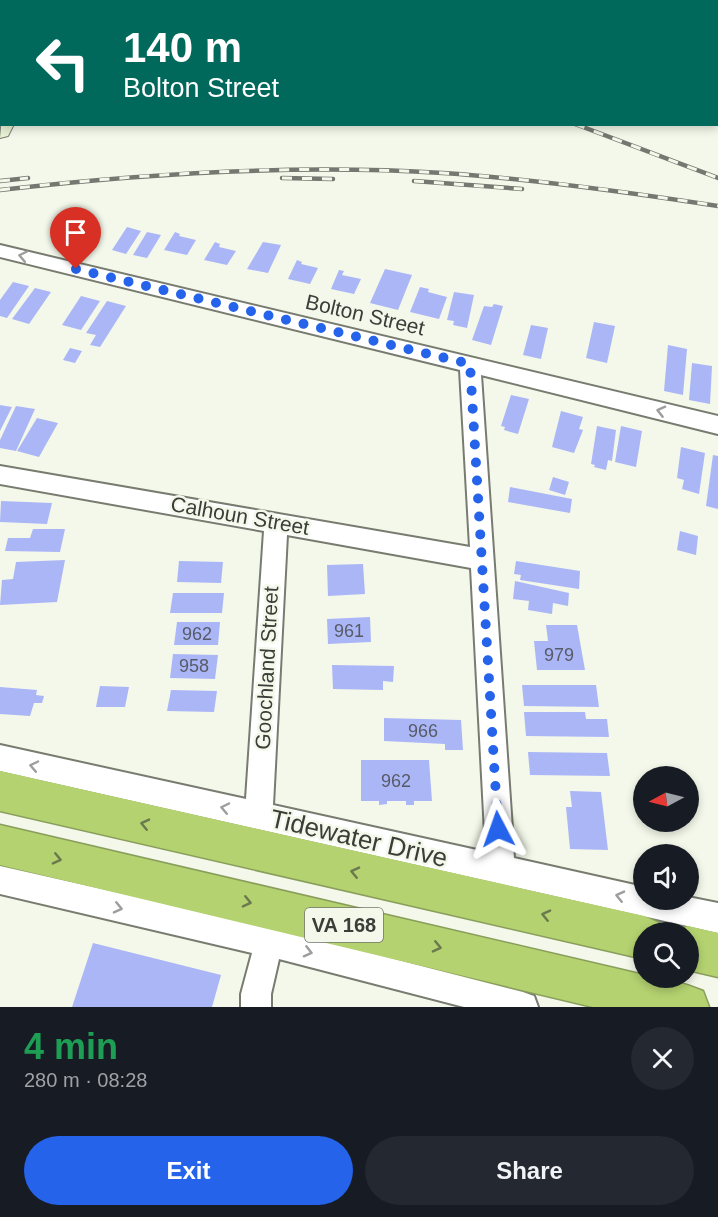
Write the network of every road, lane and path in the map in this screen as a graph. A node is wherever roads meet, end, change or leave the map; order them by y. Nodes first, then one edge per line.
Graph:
1 (0, 251) edge
2 (470, 364) junction
3 (718, 425) edge
4 (0, 476) edge
5 (276, 522) junction
6 (480, 559) junction
7 (0, 758) edge
8 (0, 791) edge
9 (258, 815) junction
10 (0, 845) edge
11 (501, 869) junction
12 (0, 880) edge
13 (718, 918) edge
14 (633, 935) edge
15 (269, 942) junction
16 (699, 951) edge
17 (718, 955) edge
18 (256, 1007) edge
19 (522, 1007) edge
20 (687, 1007) edge

2 -> 1 street, Bolton Street
3 -> 2 street, Bolton Street
2 - 6 street
4 - 5 street, Calhoun Street
5 - 6 street, Calhoun Street
5 - 9 street, Goochland Street
6 - 11 street
9 -> 7 street, Tidewater Drive
14 -> 8 highway, Tidewater Drive / VA 168
9 - 11 street, Tidewater Drive
10 -> 20 highway, VA 168
13 -> 11 street, Tidewater Drive
12 -> 15 street
15 - 18 street
15 -> 19 street
16 - 17 highway

